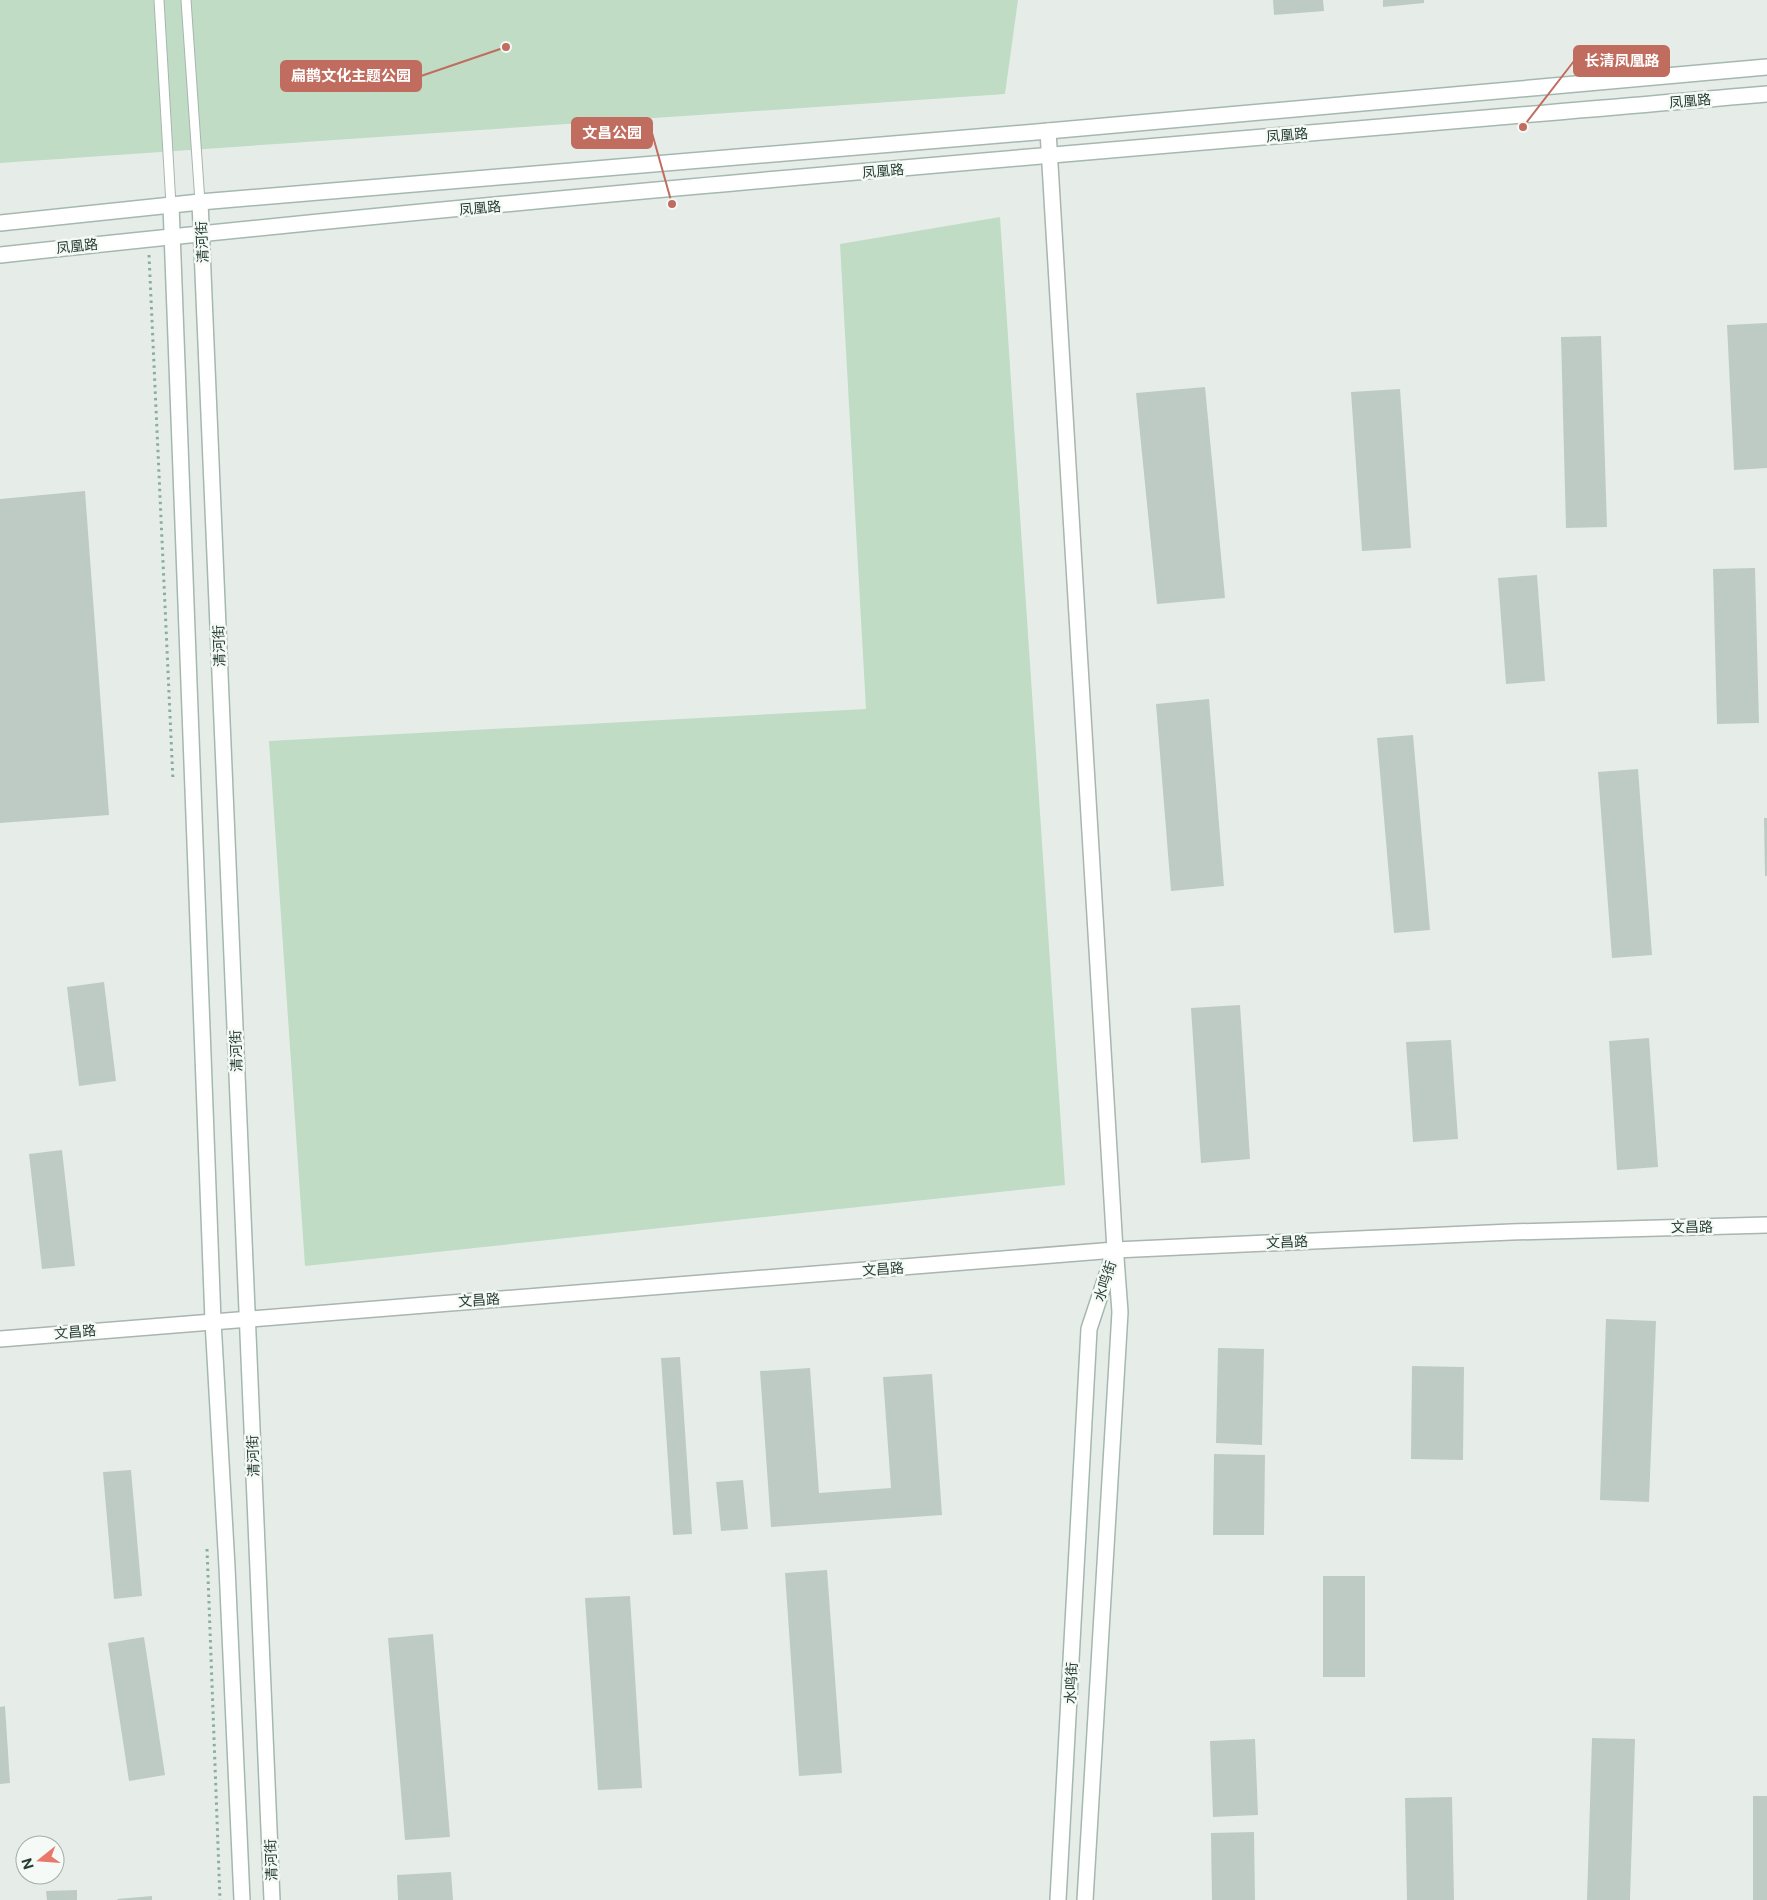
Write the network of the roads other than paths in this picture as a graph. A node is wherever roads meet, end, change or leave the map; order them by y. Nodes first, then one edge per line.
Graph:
1 (159, 0) edge
2 (186, 0) edge
3 (1767, 67) edge
4 (1767, 94) edge
5 (1048, 131) junction
6 (1050, 156) junction
7 (200, 202) junction
8 (171, 205) junction
9 (0, 223) edge
10 (201, 233) junction
11 (173, 237) junction
12 (0, 255) edge
13 (1767, 1225) edge
14 (1115, 1250) junction
15 (248, 1318) junction
16 (213, 1321) junction
17 (0, 1339) edge
18 (242, 1900) edge
19 (272, 1900) edge
20 (1058, 1900) edge
21 (1085, 1900) edge

1 - 8 lane
2 - 7 lane
3 - 5 main road, 凤凰路
4 - 6 main road, 凤凰路
5 - 6 main road
5 - 7 main road, 凤凰路
6 - 10 main road, 凤凰路
6 - 14 main road
7 - 8 main road, 凤凰路
7 - 10 main road, 清河街
8 - 9 main road, 凤凰路
8 - 11 main road, 清河街
10 - 11 main road, 凤凰路
10 - 15 main road, 清河街
11 - 12 main road, 凤凰路
11 - 16 main road, 清河街
13 - 14 main road, 文昌路
14 - 15 main road, 文昌路
14 - 20 main road, 水鸣街
14 - 21 main road, 水鸣街
15 - 16 main road, 文昌路
15 - 19 main road, 清河街
16 - 17 main road, 文昌路
16 - 18 main road, 清河街

